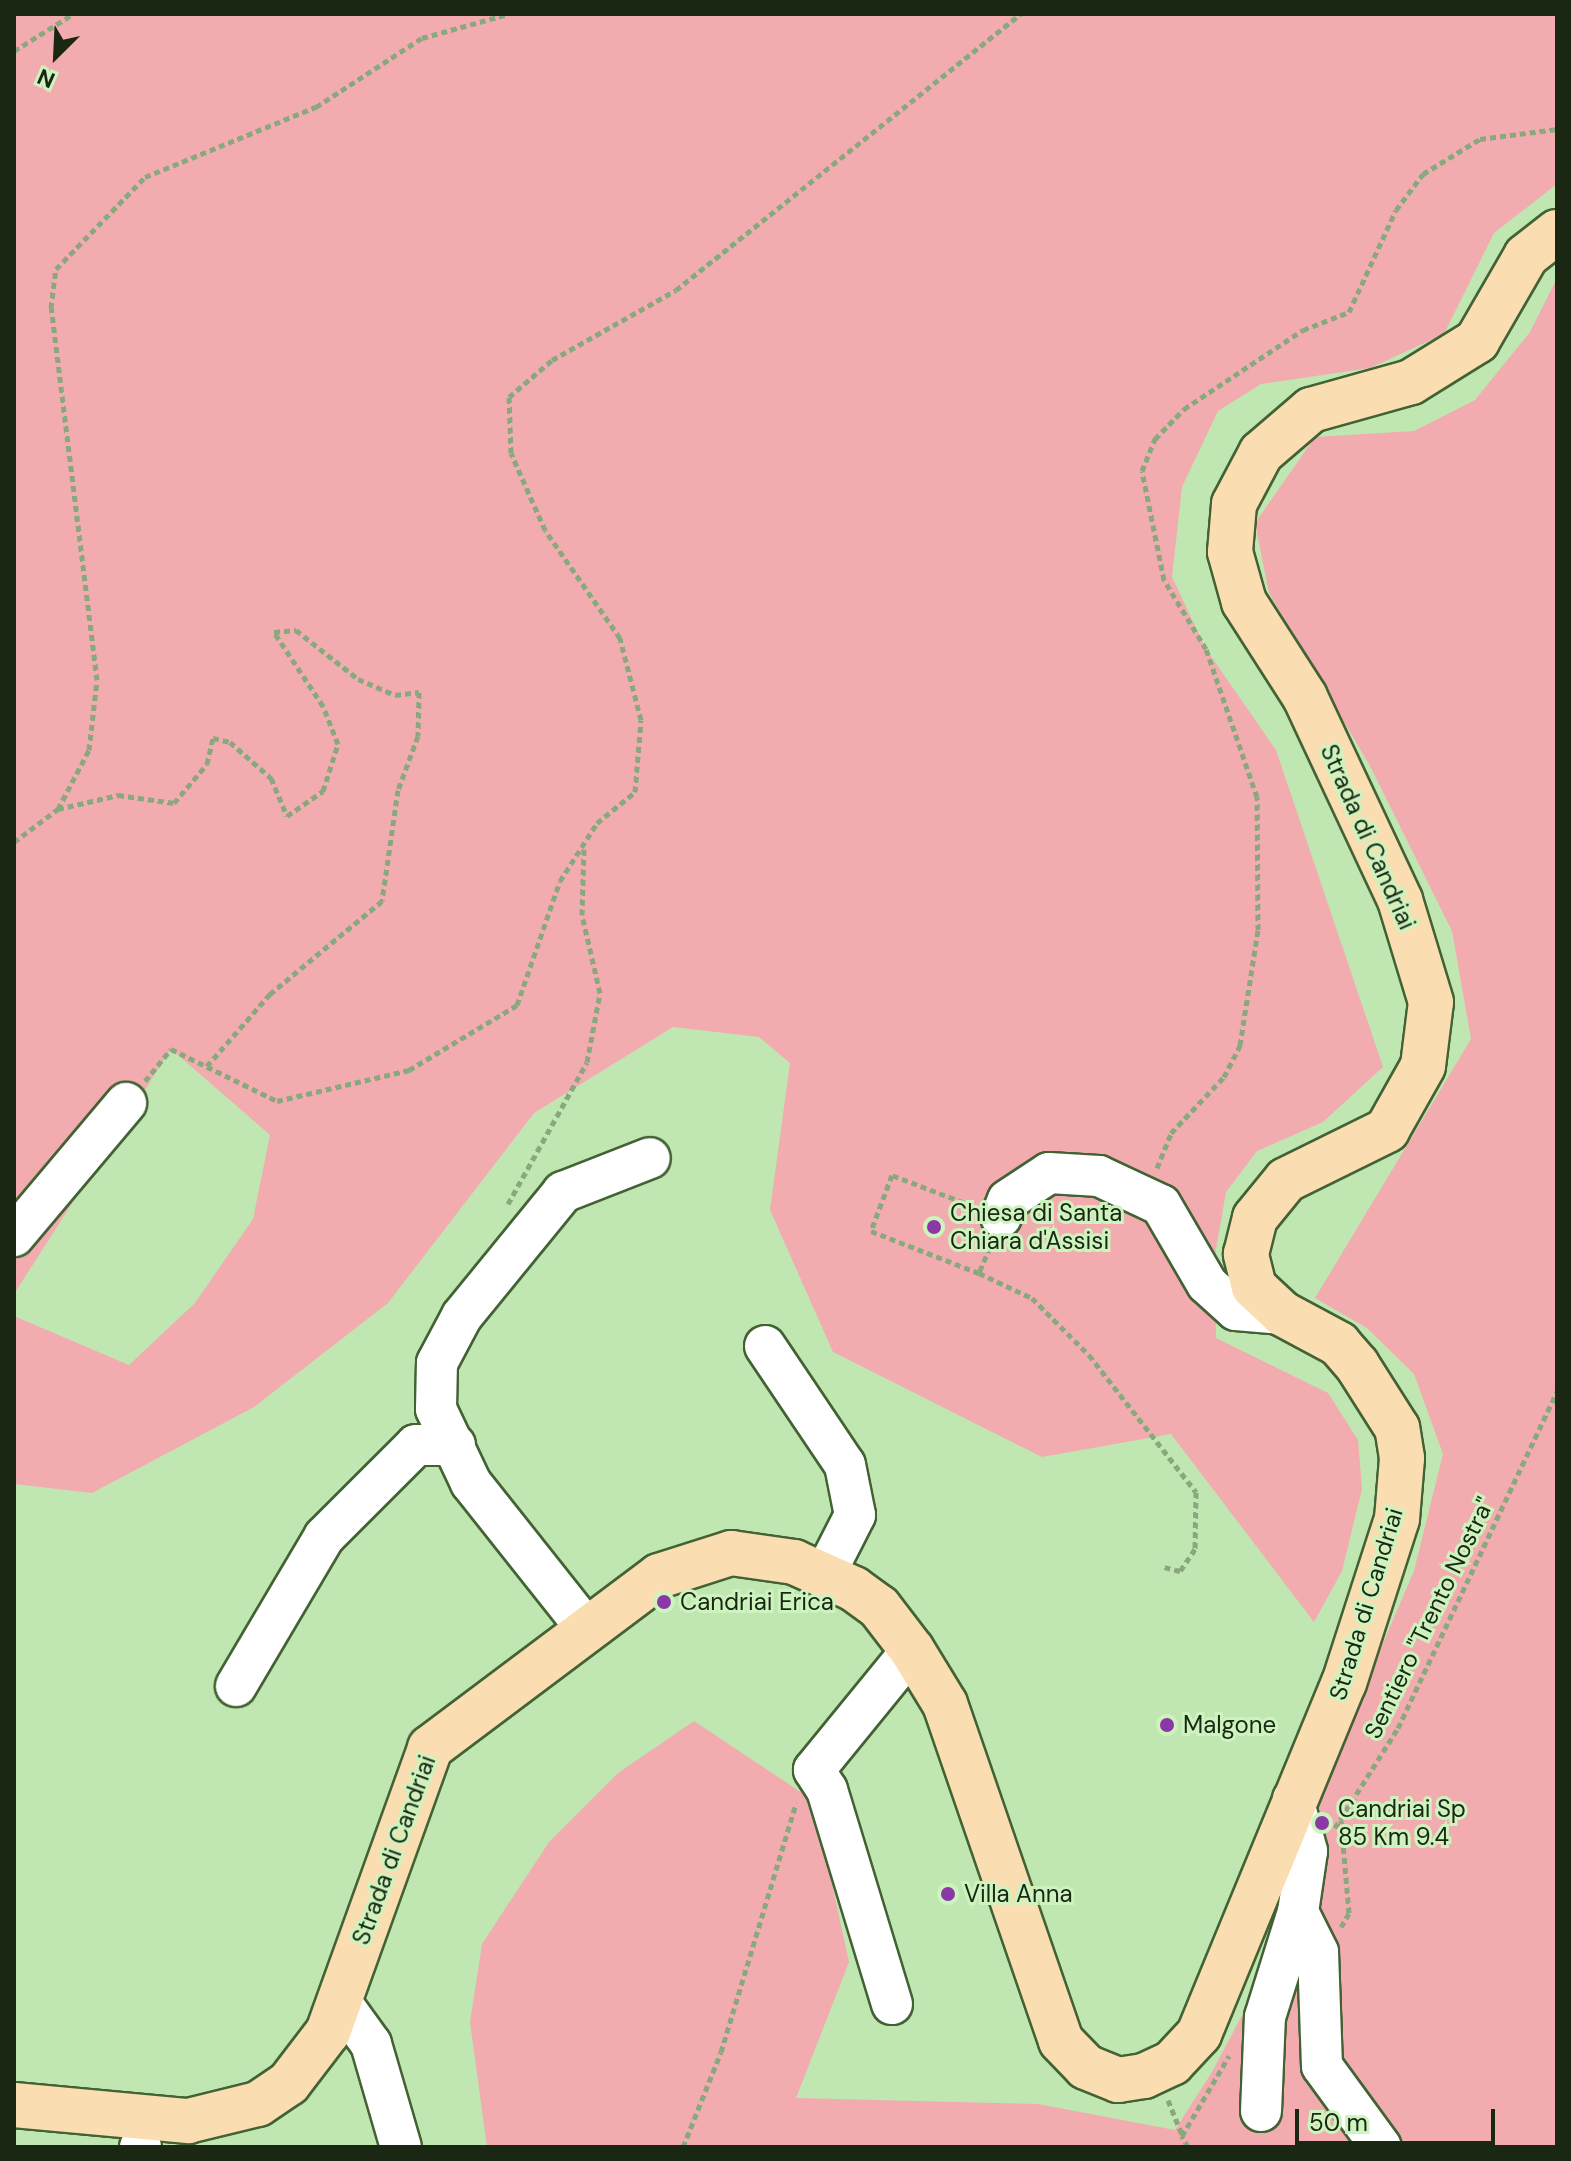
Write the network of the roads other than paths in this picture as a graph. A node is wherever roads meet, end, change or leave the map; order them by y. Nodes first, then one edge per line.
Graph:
1 (1557, 232) edge
2 (126, 1103) road end
3 (650, 1158) dead end
4 (1001, 1217) road end
5 (14, 1236) edge
6 (1283, 1314) junction
7 (765, 1346) dead end
8 (455, 1445) junction
9 (825, 1574) junction
10 (586, 1628) junction
11 (912, 1650) junction
12 (236, 1686) dead end
13 (1293, 1799) junction
14 (1298, 1912) junction
15 (340, 2001) junction
16 (892, 2004) dead end
17 (14, 2105) edge
18 (1261, 2111) dead end
19 (180, 2134) edge
20 (401, 2147) edge
21 (1381, 2147) edge

1 - 6 main road, Strada di Candriai
2 - 5 street
3 - 8 street
4 - 6 street
6 - 13 main road, Strada di Candriai
7 - 9 street
8 - 10 street
8 - 12 street
9 - 10 main road, Strada di Candriai
9 - 11 main road, Strada di Candriai
10 - 15 main road, Strada di Candriai
11 - 13 main road, Strada di Candriai
11 - 16 street
13 - 14 street
14 - 18 street
14 - 21 street
15 - 19 main road, Strada di Candriai
15 - 20 street
17 - 19 main road, Strada di Candriai

